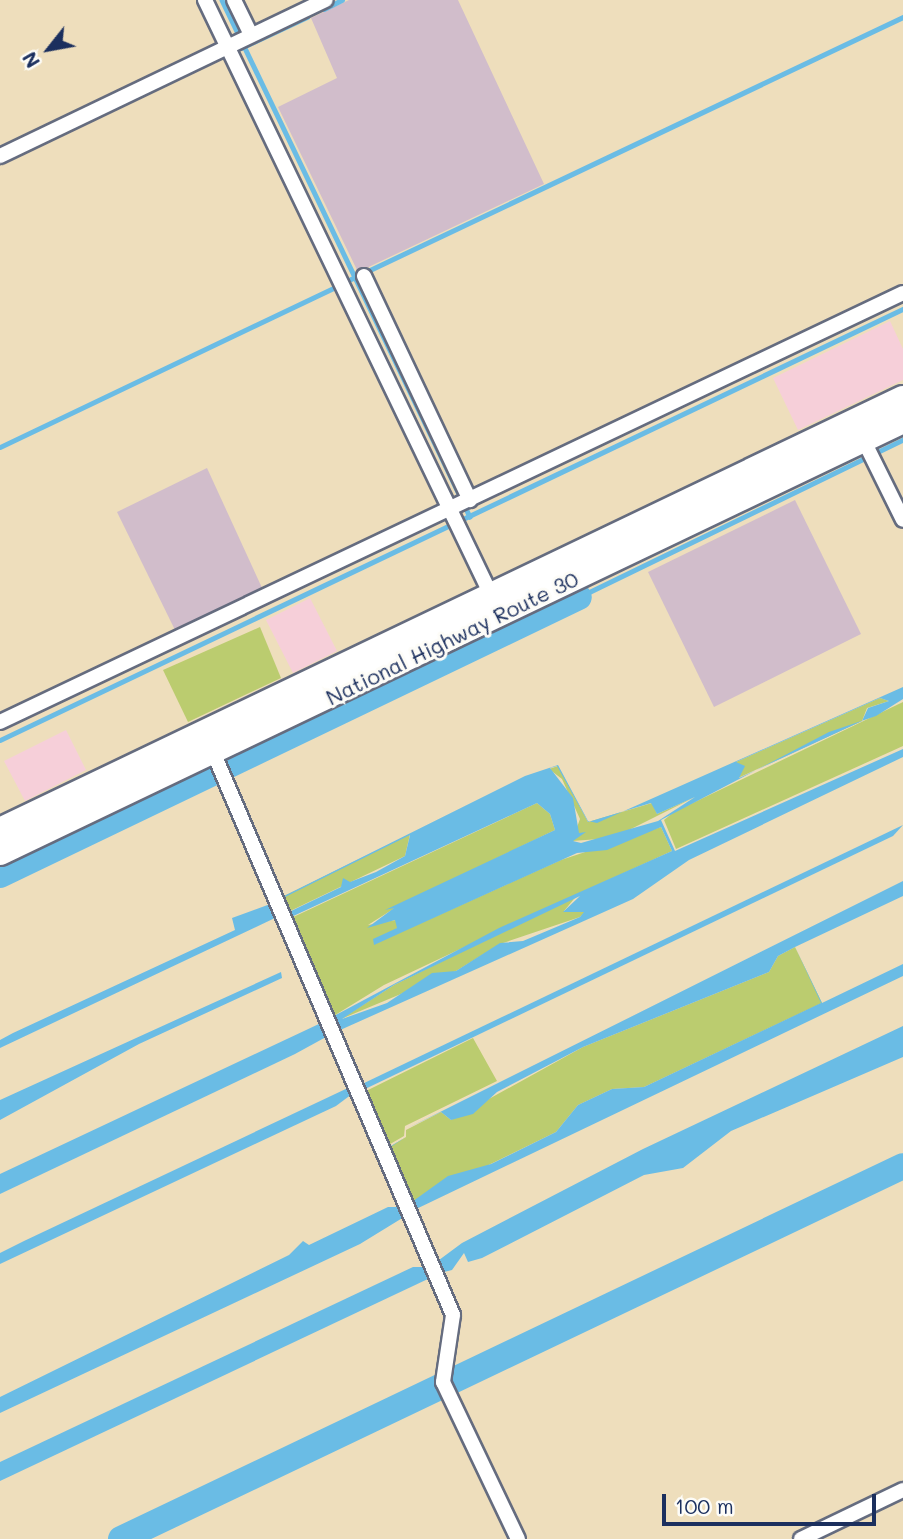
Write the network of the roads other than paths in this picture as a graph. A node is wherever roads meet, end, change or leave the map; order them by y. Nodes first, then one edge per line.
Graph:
1 (205, 0) edge
2 (234, 0) edge
3 (326, 0) edge
4 (240, 39) junction
5 (0, 156) edge
6 (359, 286) junction
7 (903, 293) edge
8 (903, 399) edge
9 (903, 420) edge
10 (865, 443) junction
11 (458, 511) junction
12 (903, 520) edge
13 (495, 606) junction
14 (0, 722) edge
15 (212, 749) junction
16 (0, 831) edge
17 (0, 852) edge
18 (903, 1490) edge
19 (518, 1539) edge
20 (801, 1539) edge

1 - 4 street
2 - 4 street
3 - 4 street
4 - 5 street
4 - 6 street
6 - 11 street
6 - 11 street
7 - 11 street
8 - 13 highway, National Highway Route 30
9 - 10 highway, National Highway Route 30
10 - 12 street
10 - 13 highway, National Highway Route 30
11 - 13 street
11 - 14 street
13 - 15 highway, National Highway Route 30
15 - 16 highway, National Highway Route 30
15 - 17 highway, National Highway Route 30
15 - 19 street
18 - 20 street

